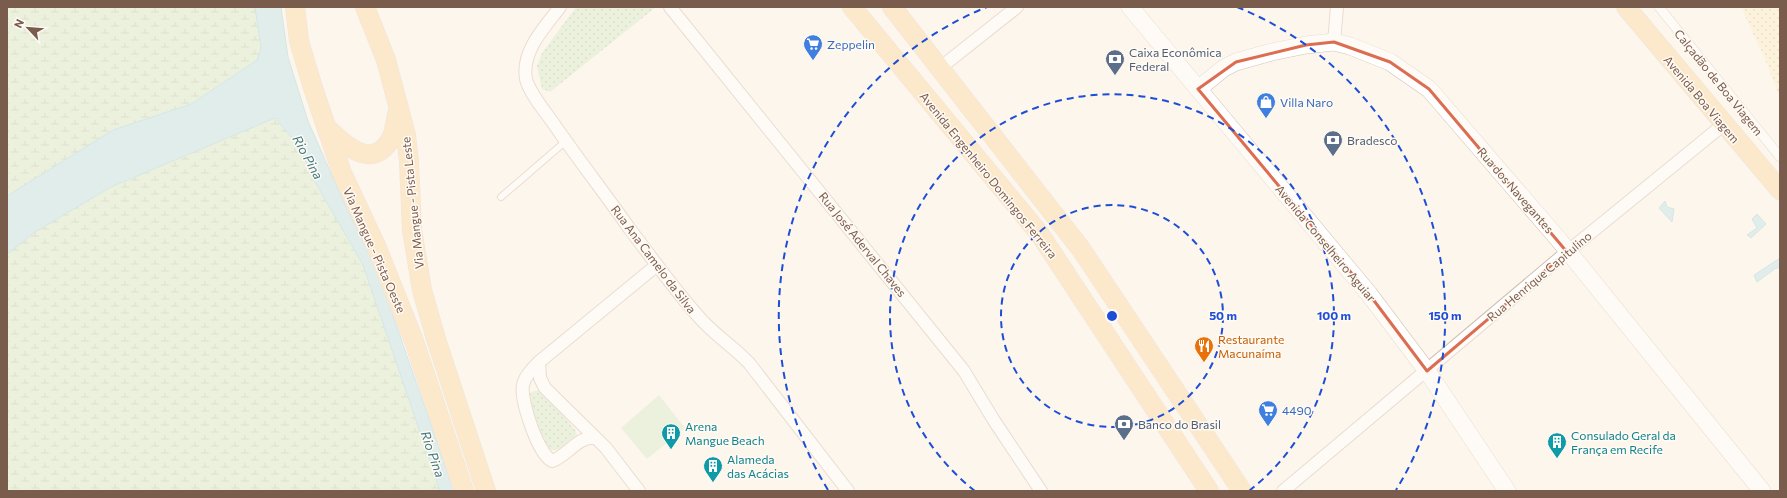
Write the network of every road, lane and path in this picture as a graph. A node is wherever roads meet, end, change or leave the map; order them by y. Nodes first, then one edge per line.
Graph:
1 (295, 7) edge
2 (365, 7) edge
3 (560, 7) edge
4 (670, 7) edge
5 (852, 7) edge
6 (892, 7) edge
7 (1017, 7) edge
8 (1130, 7) edge
9 (1337, 7) edge
10 (1626, 7) edge
11 (1659, 7) edge
12 (1334, 42) junction
13 (940, 68) junction
14 (1198, 89) junction
15 (399, 105) junction
16 (1724, 125) junction
17 (327, 128) junction
18 (566, 141) junction
19 (1780, 157) edge
20 (1780, 190) edge
21 (501, 197) dead end
22 (1567, 252) junction
23 (657, 265) junction
24 (539, 362) junction
25 (1427, 371) junction
26 (595, 438) junction
27 (464, 491) edge
28 (486, 491) edge
29 (639, 491) edge
30 (848, 491) edge
31 (1041, 491) edge
32 (1209, 491) edge
33 (1242, 491) edge
34 (1283, 491) edge
35 (1507, 491) edge
36 (1762, 491) edge

1 - 17 main road, Via Mangue - Pista Oeste
2 - 15 main road, Via Mangue - Pista Leste
3 - 18 street, Rua Ana Camelo da Silva
4 - 31 street, Rua José Aderval Chaves
5 - 32 main road, Avenida Engenheiro Domingos Ferreira
6 - 13 main road, Avenida Engenheiro Domingos Ferreira
7 - 13 street
8 - 14 main road, Avenida Conselheiro Aguiar
9 - 12 street
10 - 16 main road, Avenida Boa Viagem
11 - 19 street, Calçadão de Boa Viagem
12 - 14 main road, Rua dos Navegantes
12 - 22 main road, Rua dos Navegantes
13 - 33 main road, Avenida Engenheiro Domingos Ferreira
14 - 25 main road, Avenida Conselheiro Aguiar
15 - 17 main road
15 - 28 main road, Via Mangue - Pista Leste
16 - 20 main road, Avenida Boa Viagem
16 - 22 street, Rua Henrique Capitulino
17 - 27 main road, Via Mangue - Pista Oeste
18 - 21 lane
18 - 23 street, Rua Ana Camelo da Silva
22 - 25 street, Rua Henrique Capitulino
22 - 36 main road, Rua dos Navegantes
23 - 24 street
23 - 30 street, Rua Ana Camelo da Silva
24 - 26 street
24 - 26 street
25 - 34 street, Rua Henrique Capitulino
25 - 35 main road, Avenida Conselheiro Aguiar
26 - 29 street

